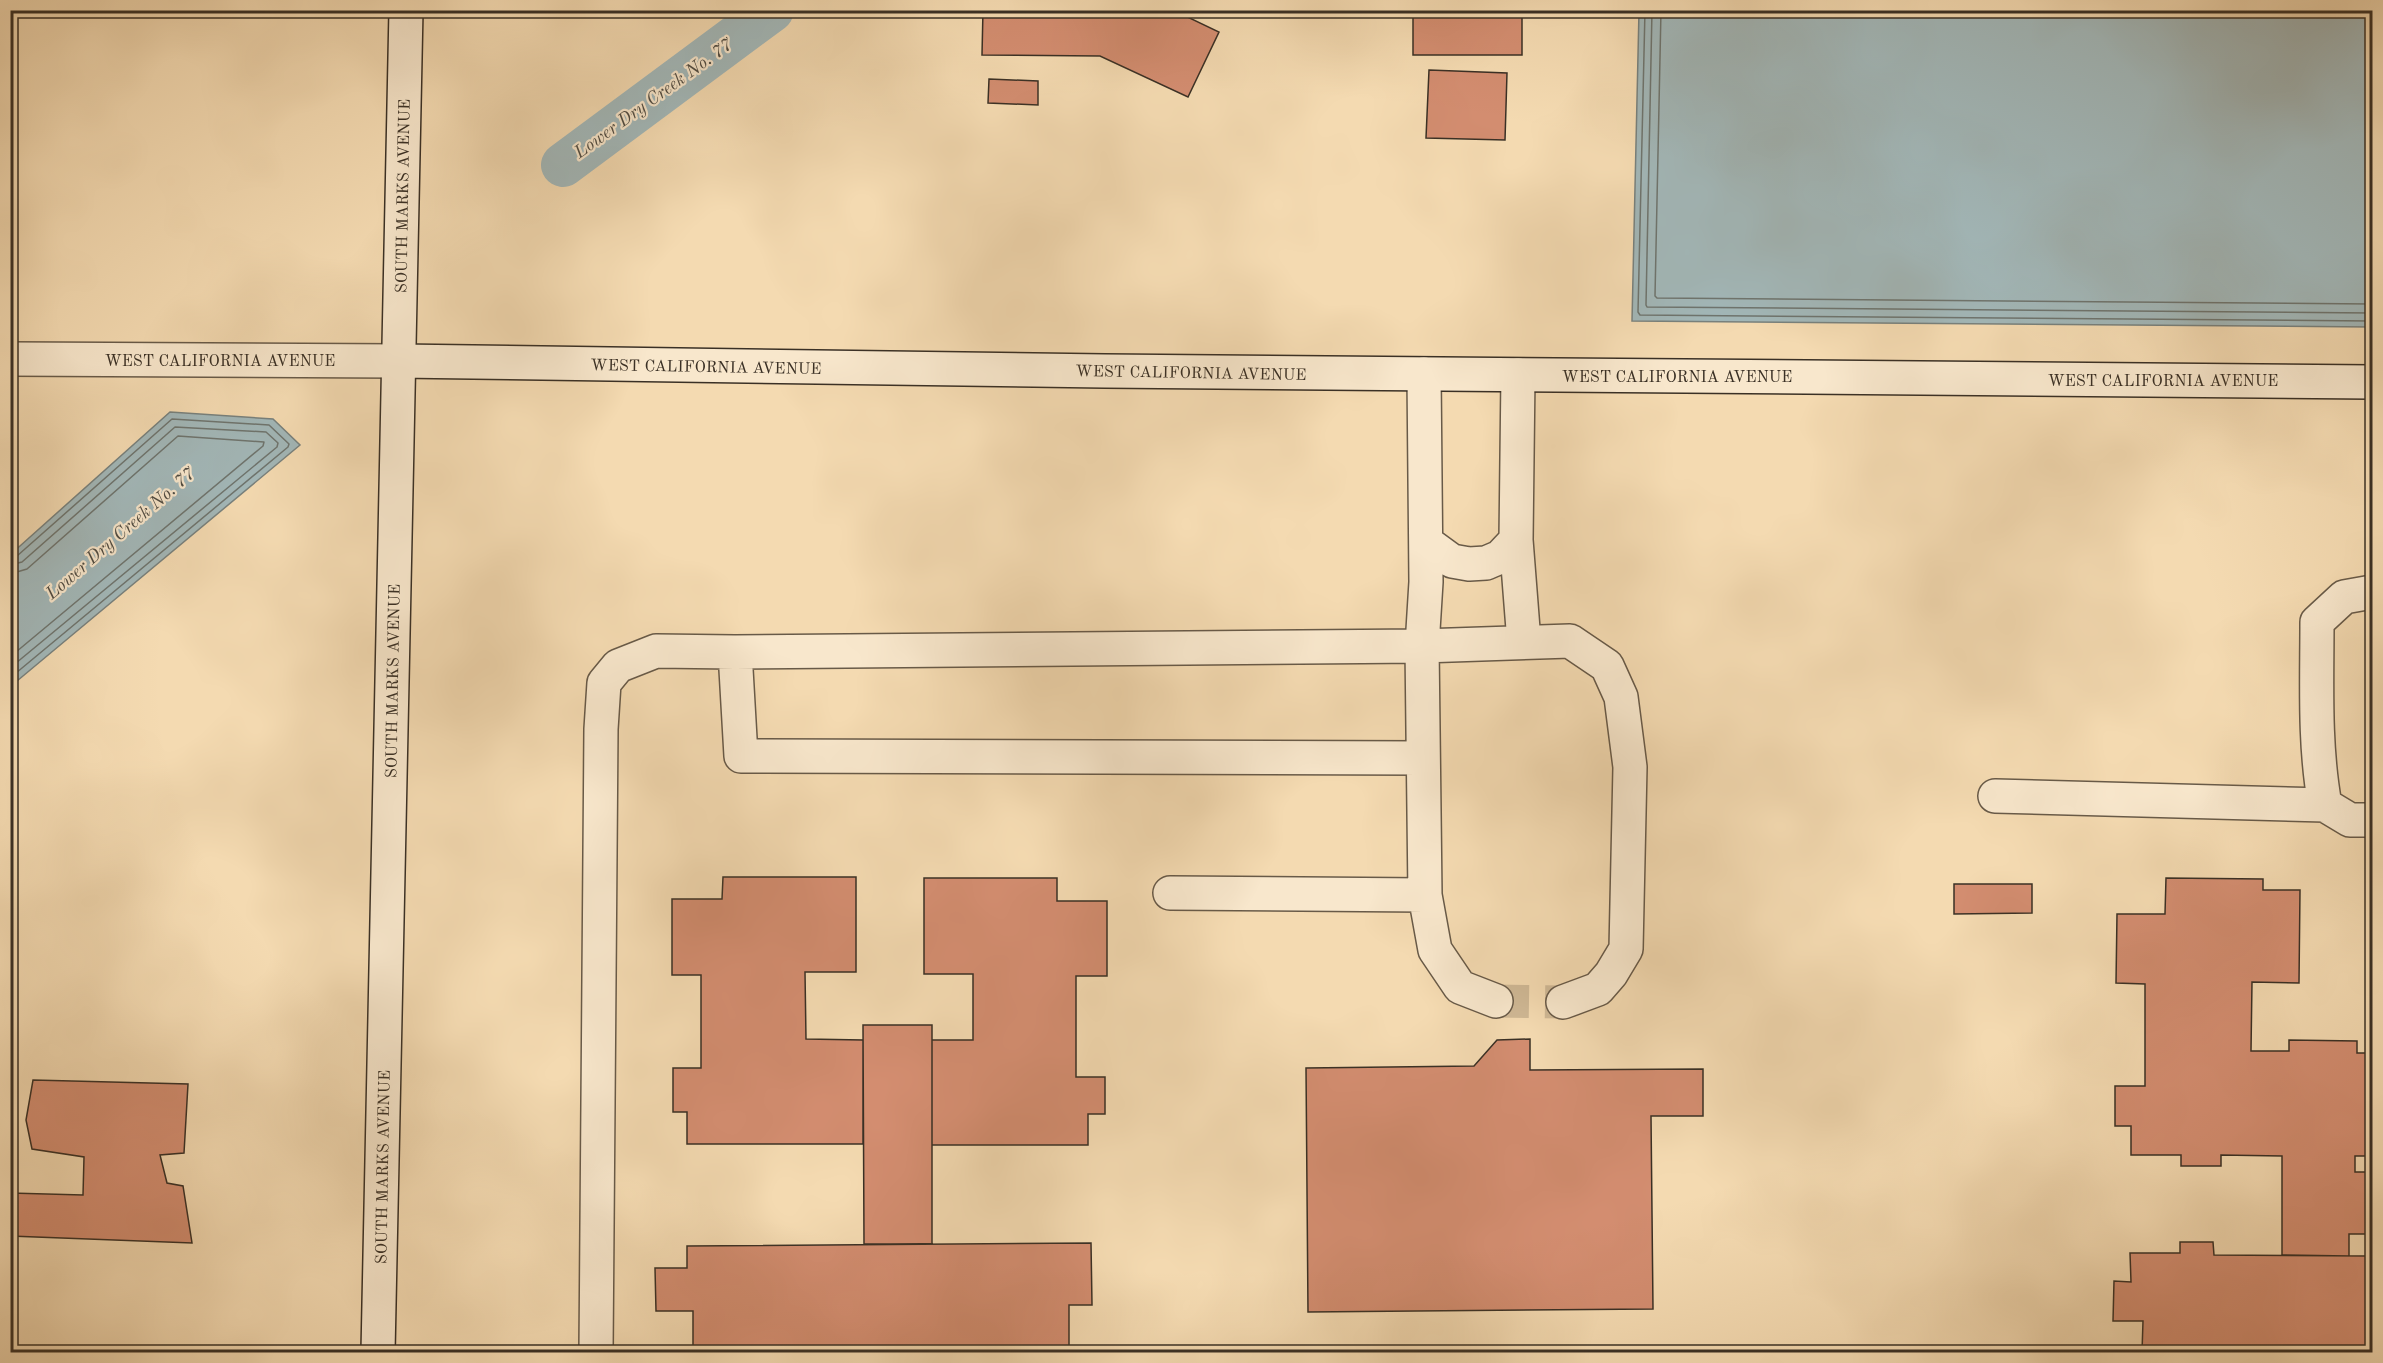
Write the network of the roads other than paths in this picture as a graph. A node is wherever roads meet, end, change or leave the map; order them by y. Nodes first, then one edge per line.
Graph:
1 (406, 10) edge
2 (10, 359) edge
3 (399, 361) junction
4 (1424, 374) junction
5 (1518, 375) junction
6 (2373, 382) edge
7 (1516, 540) junction
8 (1426, 542) junction
9 (2373, 592) edge
10 (1524, 642) junction
11 (1422, 646) junction
12 (735, 652) junction
13 (1423, 758) junction
14 (1995, 796) dead end
15 (2325, 805) junction
16 (2373, 820) edge
17 (1170, 893) dead end
18 (1425, 895) junction
19 (1496, 1001) tunnel mouth
20 (1563, 1002) tunnel mouth
21 (378, 1353) edge
22 (596, 1353) edge

1 - 3 street, SOUTH MARKS AVENUE
2 - 3 street, WEST CALIFORNIA AVENUE
3 - 4 street, WEST CALIFORNIA AVENUE
3 - 21 street, SOUTH MARKS AVENUE
4 - 5 street, WEST CALIFORNIA AVENUE
4 - 8 street
5 - 6 street, WEST CALIFORNIA AVENUE
5 - 7 street
7 - 8 street
7 - 10 street
8 - 11 street
9 - 15 street
10 - 11 street
10 - 20 street
11 - 12 street
11 - 13 street
12 - 13 street
12 - 22 street
13 - 18 street
14 - 15 street
15 - 16 street
17 - 18 street
18 - 19 street

